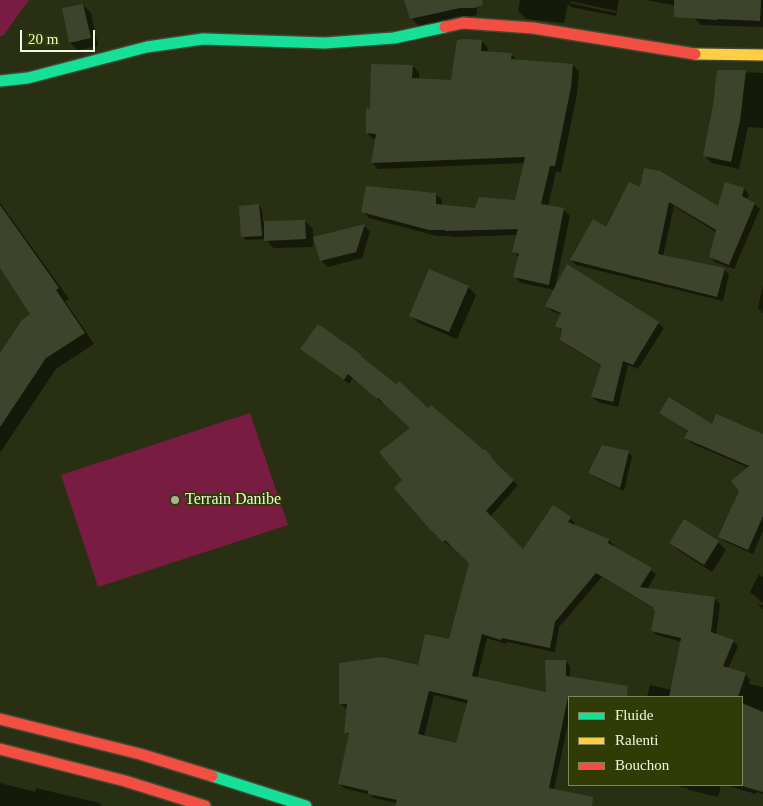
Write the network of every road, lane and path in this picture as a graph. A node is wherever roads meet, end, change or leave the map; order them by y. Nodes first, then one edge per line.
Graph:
1 (763, 55) edge
2 (0, 81) edge
3 (0, 719) edge
4 (0, 749) edge
5 (206, 806) edge
6 (306, 806) edge

1 - 2 street
3 - 6 street
4 - 5 street

